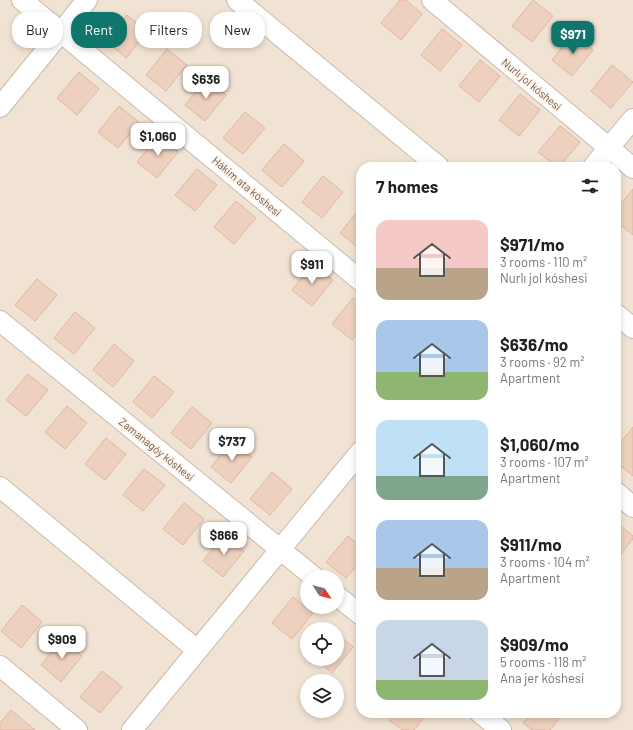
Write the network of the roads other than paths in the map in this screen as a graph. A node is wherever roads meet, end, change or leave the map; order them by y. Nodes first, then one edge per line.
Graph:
1 (22, 0) edge
2 (87, 0) edge
3 (237, 0) edge
4 (432, 0) edge
5 (37, 12) edge
6 (63, 30) edge
7 (63, 34) edge
8 (48, 48) edge
9 (0, 107) edge
10 (633, 118) edge
11 (609, 148) junction
12 (433, 162) edge
13 (597, 162) edge
14 (633, 168) edge
15 (356, 276) edge
16 (621, 318) edge
17 (0, 321) edge
18 (633, 328) edge
19 (356, 457) edge
20 (0, 487) edge
21 (621, 496) edge
22 (633, 507) edge
23 (280, 549) junction
24 (306, 570) edge
25 (344, 602) edge
26 (356, 612) edge
27 (197, 650) junction
28 (0, 666) edge
29 (486, 718) edge
30 (77, 730) edge
31 (132, 730) edge
32 (501, 730) edge

1 - 5 street, Hákim ata kóshesi
2 - 6 street
3 - 12 street
4 - 11 street, Nurlı jol kóshesi
7 - 15 street, Hákim ata kóshesi
8 - 9 street
10 - 11 street
11 - 13 street
11 - 14 street, Nurlı jol kóshesi
16 - 18 street
17 - 23 street, Zamanagóy kóshesi
19 - 23 street
20 - 27 street
21 - 22 street
23 - 24 street, Zamanagóy kóshesi
23 - 27 street
25 - 26 street
27 - 31 street
28 - 30 street
29 - 32 street

